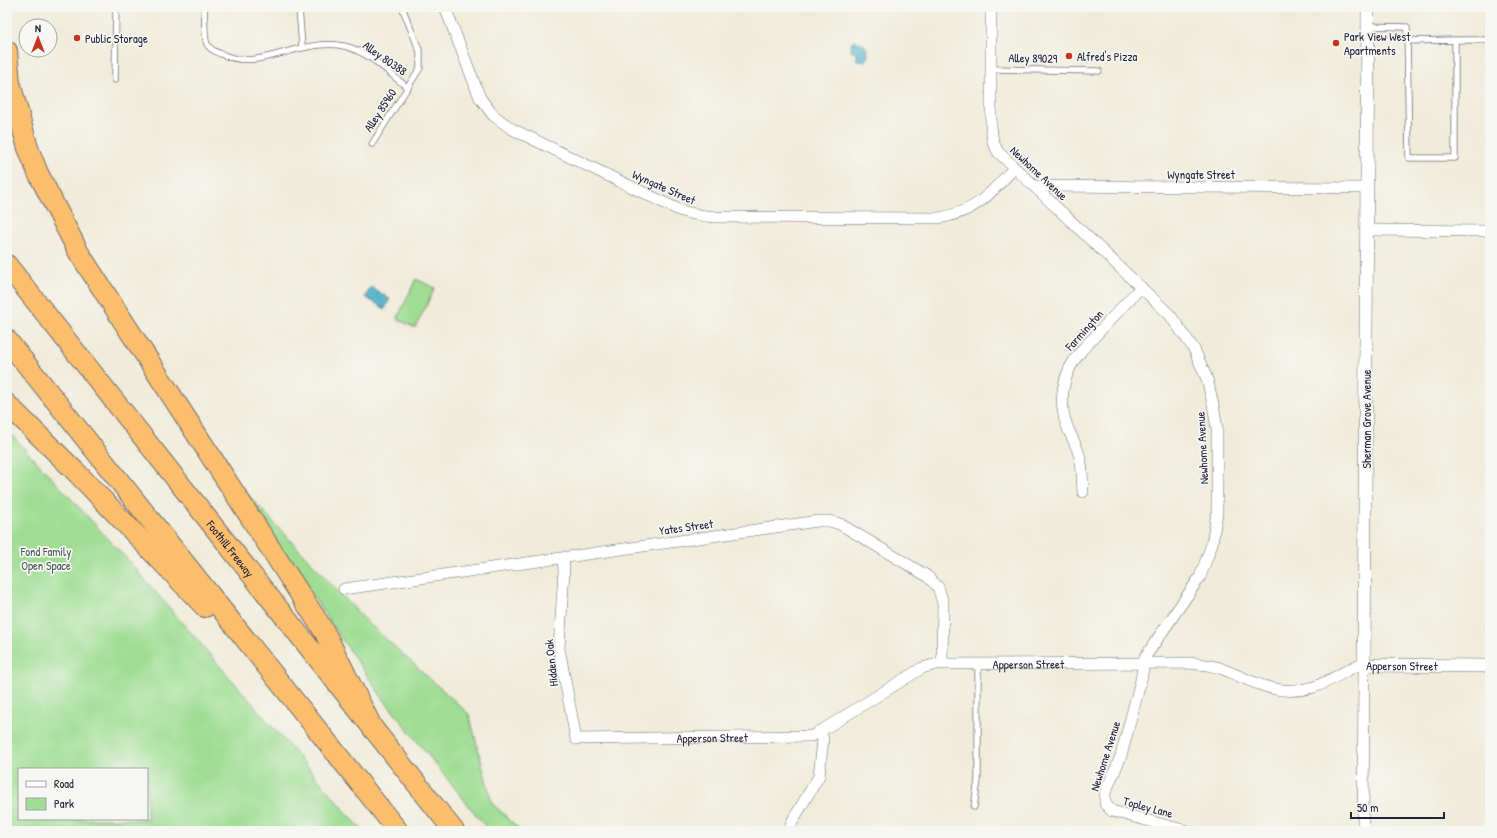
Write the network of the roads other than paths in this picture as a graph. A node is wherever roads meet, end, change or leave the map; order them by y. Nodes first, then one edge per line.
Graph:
1 (116, 7) edge
2 (204, 7) edge
3 (299, 7) edge
4 (402, 7) edge
5 (445, 7) edge
6 (990, 7) edge
7 (1368, 7) edge
8 (1368, 26) junction
9 (1455, 40) junction
10 (1490, 40) edge
11 (1407, 41) junction
12 (302, 48) junction
13 (7, 51) edge
14 (990, 69) junction
15 (1099, 71) dead end
16 (115, 80) dead end
17 (408, 88) junction
18 (372, 144) dead end
19 (1014, 168) junction
20 (1034, 186) junction
21 (1367, 188) junction
22 (1367, 230) junction
23 (1490, 231) edge
24 (7, 265) edge
25 (1141, 287) junction
26 (7, 340) edge
27 (7, 404) edge
28 (1083, 492) dead end
29 (563, 559) junction
30 (344, 589) dead end
31 (942, 663) junction
32 (978, 663) junction
33 (1143, 663) junction
34 (1364, 665) junction
35 (1490, 666) edge
36 (373, 729) junction
37 (820, 731) junction
38 (576, 739) joint
39 (338, 755) junction
40 (1105, 804) joint
41 (974, 807) dead end
42 (398, 831) edge
43 (454, 831) edge
44 (791, 831) edge
45 (1187, 831) edge
46 (1363, 831) edge

1 - 16 lane
2 - 12 lane, Alley 80388
3 - 12 lane
4 - 17 lane, Alley 85960
5 - 19 street, Wyngate Street
6 - 14 street, Newhome Avenue
7 - 8 street, Sherman Grove Avenue
8 - 11 lane
8 - 21 street, Sherman Grove Avenue
9 - 10 lane
9 - 11 lane
9 - 11 lane
12 - 17 lane, Alley 80388
13 - 36 highway
14 - 15 lane, Alley 89029
14 - 19 street, Newhome Avenue
17 - 18 lane, Alley 85960
19 - 20 street, Newhome Avenue
20 - 21 street, Wyngate Street
20 - 25 street, Newhome Avenue
21 - 22 street, Sherman Grove Avenue
22 - 23 street
22 - 34 street, Sherman Grove Avenue
24 - 36 highway, Foothill Freeway
25 - 28 street, Farmington
25 - 33 street, Newhome Avenue
26 - 39 highway
27 - 39 highway
29 - 30 street, Yates Street
29 - 31 street, Yates Street
29 - 38 street, Hidden Oak
31 - 32 street, Apperson Street
31 - 37 street, Apperson Street
32 - 33 street, Apperson Street
32 - 41 lane
33 - 34 street, Apperson Street
33 - 40 street, Newhome Avenue
34 - 35 street, Apperson Street
34 - 46 street, Sherman Grove Avenue
36 - 43 highway, Foothill Freeway
37 - 38 street, Apperson Street
37 - 44 street
39 - 42 highway
40 - 45 street, Topley Lane

